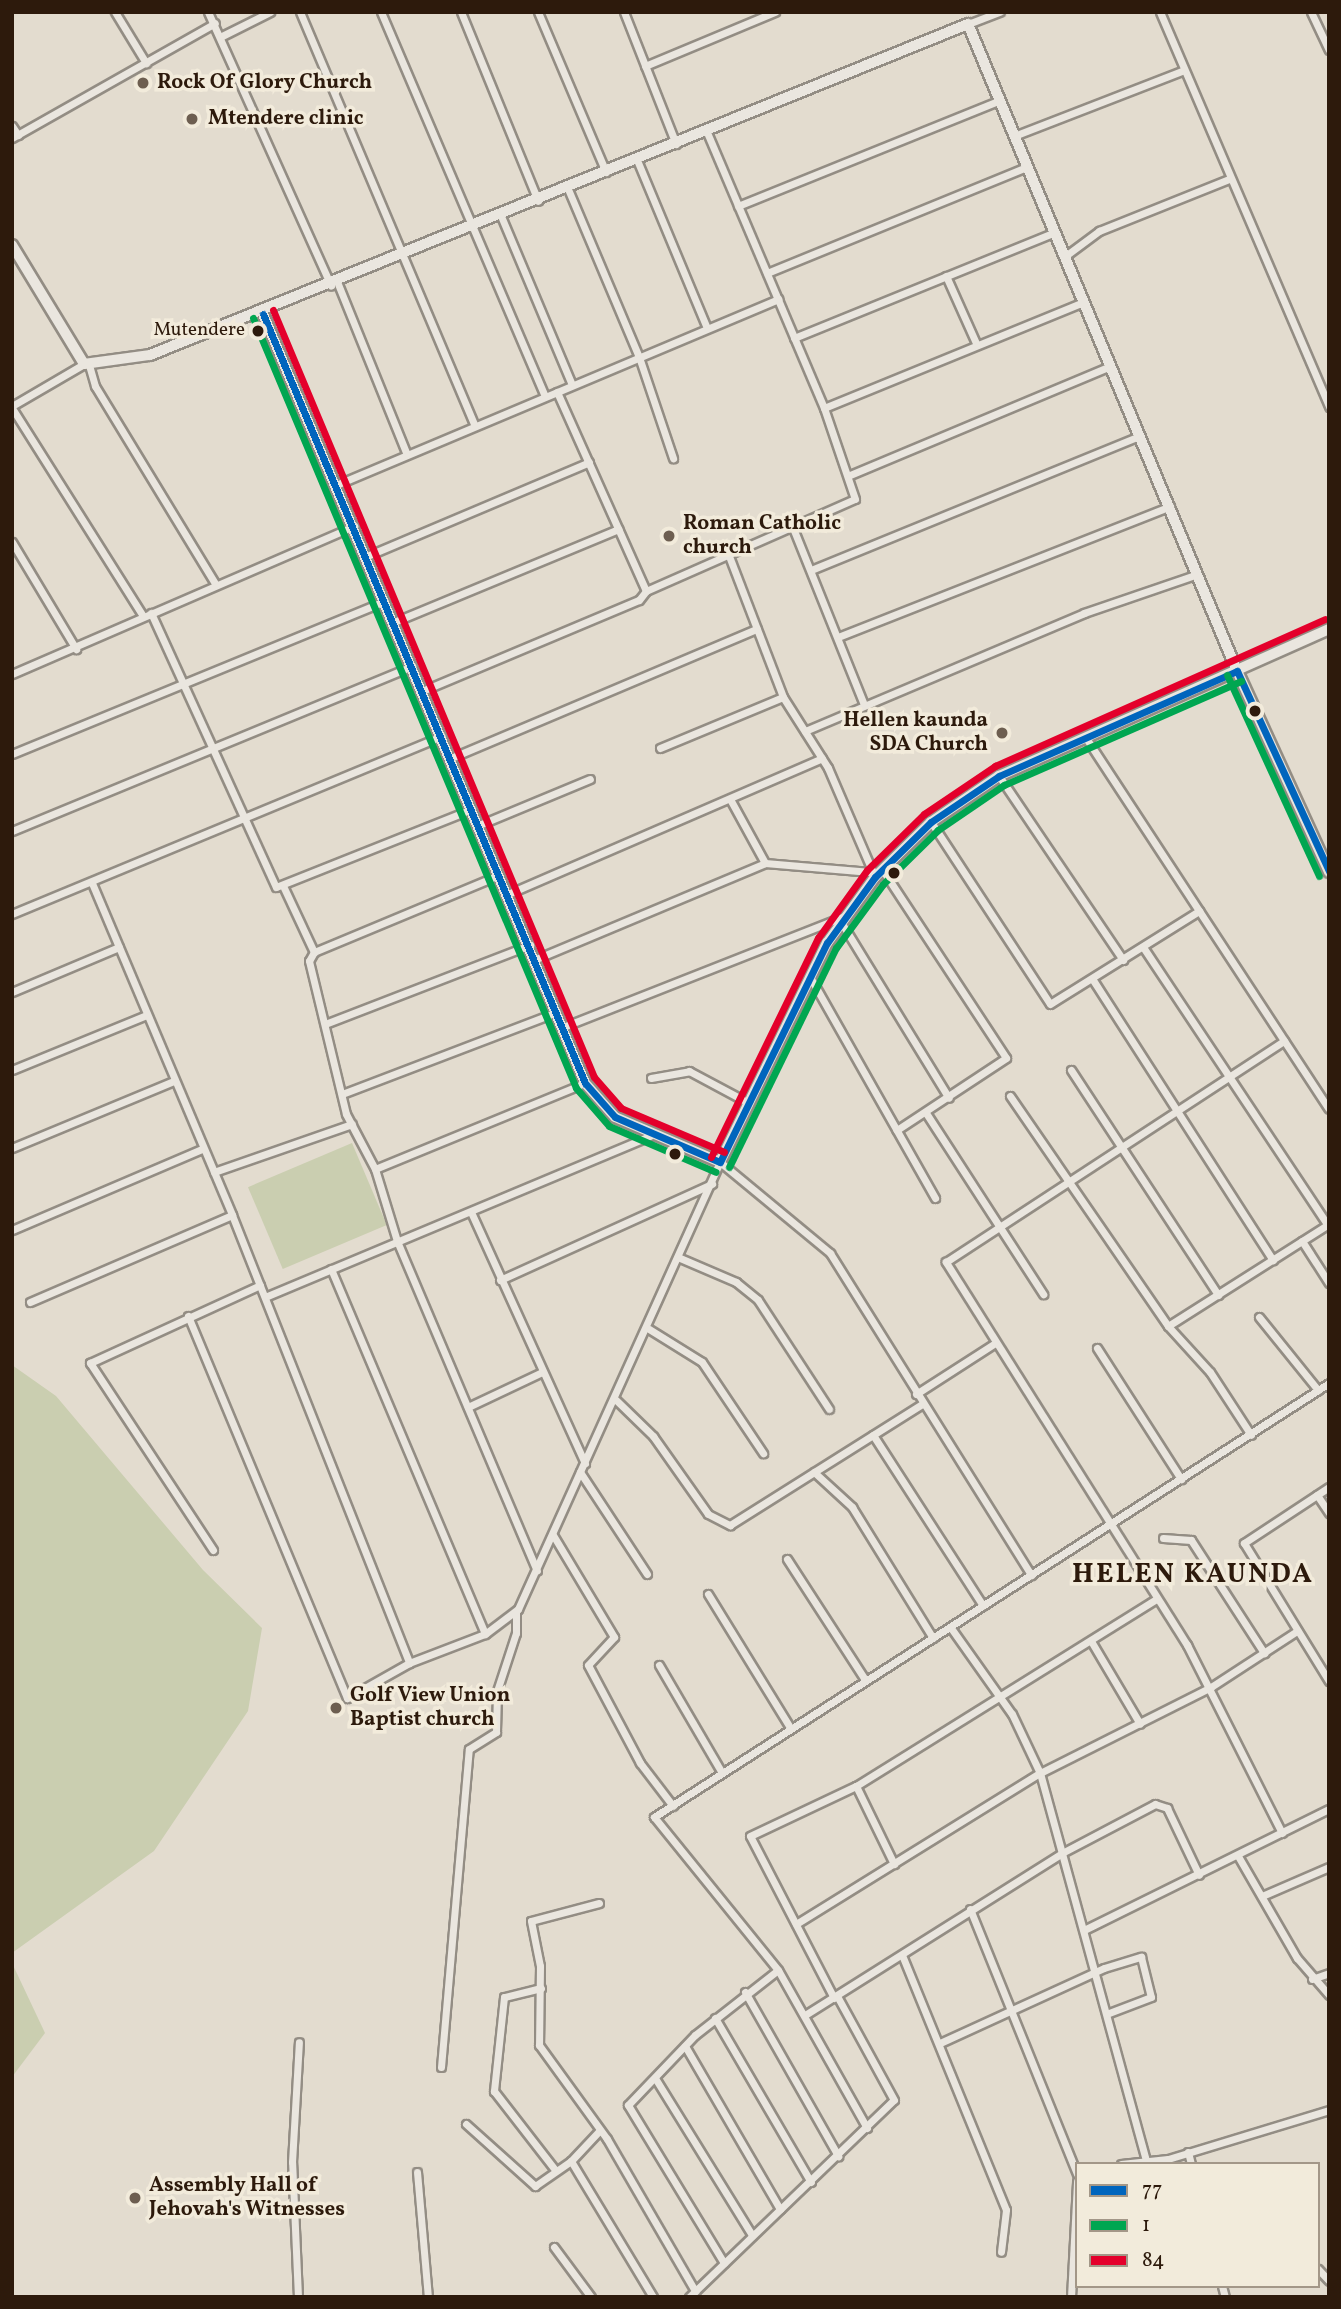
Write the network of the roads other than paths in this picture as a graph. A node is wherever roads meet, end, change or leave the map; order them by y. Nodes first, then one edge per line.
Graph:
1 (115, 12) edge
2 (208, 12) edge
3 (270, 12) edge
4 (300, 12) edge
5 (381, 12) edge
6 (461, 12) edge
7 (538, 12) edge
8 (624, 12) edge
9 (775, 12) edge
10 (1000, 12) edge
11 (1160, 12) edge
12 (1311, 12) edge
13 (984, 15) edge
14 (215, 23) junction
15 (968, 24) junction
16 (222, 36) junction
17 (1329, 50) edge
18 (146, 63) junction
19 (645, 66) junction
20 (1184, 70) junction
21 (1000, 100) junction
22 (12, 126) edge
23 (706, 132) junction
24 (15, 136) edge
25 (1014, 136) junction
26 (676, 144) junction
27 (637, 160) junction
28 (1027, 167) junction
29 (606, 173) junction
30 (1229, 179) junction
31 (568, 189) junction
32 (538, 201) junction
33 (738, 206) junction
34 (501, 216) junction
35 (470, 229) junction
36 (1055, 232) junction
37 (12, 245) edge
38 (405, 256) junction
39 (1065, 257) junction
40 (767, 273) junction
41 (946, 276) junction
42 (335, 285) junction
43 (778, 299) junction
44 (1084, 302) junction
45 (263, 314) junction
46 (707, 328) junction
47 (794, 338) junction
48 (976, 343) junction
49 (639, 357) junction
50 (86, 365) junction
51 (1111, 366) junction
52 (572, 385) junction
53 (558, 392) junction
54 (545, 397) junction
55 (12, 407) edge
56 (1329, 407) edge
57 (824, 408) junction
58 (475, 426) junction
59 (1140, 436) junction
60 (407, 455) junction
61 (673, 458) dead end
62 (589, 462) junction
63 (850, 475) junction
64 (336, 485) junction
65 (1170, 506) junction
66 (354, 526) junction
67 (793, 528) junction
68 (618, 529) junction
69 (12, 542) edge
70 (367, 556) junction
71 (729, 556) junction
72 (811, 570) junction
73 (1198, 574) junction
74 (215, 583) junction
75 (646, 591) junction
76 (385, 601) junction
77 (147, 615) junction
78 (394, 622) junction
79 (757, 629) junction
80 (1328, 631) edge
81 (838, 637) junction
82 (76, 649) junction
83 (412, 666) junction
84 (1237, 671) junction
85 (12, 674) edge
86 (185, 683) junction
87 (422, 691) junction
88 (783, 696) junction
89 (864, 705) junction
90 (805, 731) junction
91 (442, 736) junction
92 (1086, 738) junction
93 (212, 748) junction
94 (660, 748) dead end
95 (12, 754) edge
96 (451, 758) junction
97 (822, 758) junction
98 (999, 776) junction
99 (590, 779) dead end
100 (730, 799) junction
101 (472, 809) junction
102 (243, 821) junction
103 (931, 822) junction
104 (479, 825) junction
105 (12, 831) edge
106 (765, 863) junction
107 (876, 872) junction
108 (1329, 872) edge
109 (499, 875) junction
110 (92, 883) junction
111 (284, 888) junction
112 (508, 894) junction
113 (1199, 911) junction
114 (12, 915) edge
115 (843, 919) junction
116 (530, 945) junction
117 (119, 947) junction
118 (1143, 947) junction
119 (314, 953) junction
120 (536, 959) junction
121 (1123, 960) junction
122 (809, 977) junction
123 (1093, 980) junction
124 (12, 992) edge
125 (557, 1013) junction
126 (147, 1015) junction
127 (326, 1024) junction
128 (563, 1027) junction
129 (1284, 1041) junction
130 (12, 1070) edge
131 (1070, 1070) dead end
132 (651, 1078) dead end
133 (1228, 1079) junction
134 (174, 1081) junction
135 (584, 1083) junction
136 (342, 1094) junction
137 (1010, 1096) dead end
138 (949, 1098) junction
139 (747, 1102) junction
140 (1329, 1109) edge
141 (1179, 1111) junction
142 (926, 1113) junction
143 (352, 1124) junction
144 (897, 1130) junction
145 (650, 1136) junction
146 (1122, 1147) junction
147 (12, 1148) edge
148 (202, 1149) junction
149 (720, 1162) junction
150 (376, 1169) junction
151 (214, 1172) junction
152 (1068, 1182) junction
153 (712, 1184) junction
154 (935, 1198) dead end
155 (471, 1212) junction
156 (232, 1215) junction
157 (1328, 1224) edge
158 (999, 1225) junction
159 (12, 1230) edge
160 (397, 1241) junction
161 (1302, 1241) junction
162 (680, 1258) junction
163 (1273, 1260) junction
164 (331, 1269) junction
165 (500, 1280) junction
166 (1329, 1283) edge
167 (260, 1284) junction
168 (1043, 1294) dead end
169 (1218, 1295) junction
170 (265, 1297) junction
171 (30, 1302) dead end
172 (188, 1316) junction
173 (1259, 1317) dead end
174 (1168, 1326) junction
175 (649, 1329) junction
176 (995, 1343) junction
177 (1097, 1348) dead end
178 (540, 1373) junction
179 (1329, 1382) edge
180 (1318, 1390) junction
181 (916, 1394) junction
182 (616, 1400) junction
183 (922, 1404) junction
184 (468, 1407) junction
185 (829, 1409) dead end
186 (873, 1435) junction
187 (1251, 1435) junction
188 (763, 1453) dead end
189 (585, 1462) junction
190 (580, 1472) junction
191 (814, 1472) junction
192 (1181, 1479) junction
193 (1329, 1487) edge
194 (1317, 1495) junction
195 (1329, 1513) edge
196 (1111, 1524) junction
197 (553, 1535) junction
198 (1163, 1538) dead end
199 (213, 1550) dead end
200 (787, 1559) dead end
201 (537, 1571) junction
202 (647, 1574) dead end
203 (1031, 1575) junction
204 (708, 1594) dead end
205 (1157, 1598) junction
206 (983, 1606) junction
207 (516, 1612) junction
208 (951, 1628) junction
209 (1297, 1631) junction
210 (485, 1634) junction
211 (933, 1638) junction
212 (1091, 1641) junction
213 (1264, 1653) junction
214 (409, 1663) junction
215 (659, 1665) dead end
216 (866, 1681) junction
217 (1329, 1681) edge
218 (1211, 1687) junction
219 (1001, 1698) junction
220 (1140, 1724) junction
221 (791, 1729) junction
222 (722, 1773) junction
223 (1040, 1773) junction
224 (856, 1786) junction
225 (673, 1806) junction
226 (1329, 1809) edge
227 (1282, 1833) junction
228 (1062, 1853) junction
229 (1238, 1856) junction
230 (894, 1864) junction
231 (1329, 1867) edge
232 (1199, 1875) junction
233 (1262, 1896) junction
234 (599, 1903) dead end
235 (970, 1909) junction
236 (796, 1924) junction
237 (1086, 1929) junction
238 (902, 1955) junction
239 (778, 1970) junction
240 (1097, 1971) junction
241 (1329, 1973) edge
242 (1312, 1979) junction
243 (541, 1988) junction
244 (746, 1992) junction
245 (1329, 1995) edge
246 (836, 1997) junction
247 (1109, 2013) junction
248 (1012, 2014) junction
249 (805, 2015) junction
250 (715, 2018) junction
251 (299, 2042) dead end
252 (940, 2043) junction
253 (685, 2046) junction
254 (442, 2067) dead end
255 (655, 2078) junction
256 (1329, 2110) edge
257 (466, 2124) dead end
258 (867, 2129) junction
259 (600, 2130) junction
260 (1188, 2152) junction
261 (838, 2156) junction
262 (1146, 2160) edge
263 (571, 2161) junction
264 (1190, 2162) edge
265 (1075, 2169) edge
266 (556, 2171) junction
267 (416, 2172) dead end
268 (811, 2182) junction
269 (780, 2209) junction
270 (1075, 2220) edge
271 (752, 2235) junction
272 (554, 2247) dead end
273 (1001, 2252) dead end
274 (724, 2263) junction
275 (692, 2294) edge
276 (298, 2297) edge
277 (428, 2297) edge
278 (592, 2297) edge
279 (653, 2297) edge
280 (1071, 2297) edge

1 - 18 street
2 - 14 street
3 - 16 street
4 - 38 street
5 - 35 street
6 - 32 street
7 - 29 street
8 - 19 street
9 - 19 street
10 - 13 street
11 - 20 street
12 - 17 street
13 - 15 street
14 - 16 street
14 - 18 street
15 - 21 main road
15 - 23 main road
16 - 42 street
18 - 24 street
19 - 26 street
20 - 25 street
20 - 30 street
21 - 25 main road
21 - 33 street
22 - 24 street
23 - 26 main road
23 - 33 street
25 - 28 main road
26 - 27 main road
27 - 29 main road
27 - 46 street
28 - 36 main road
28 - 40 street
29 - 31 main road
30 - 39 street
30 - 56 street
31 - 32 main road
31 - 49 street
32 - 34 main road
33 - 40 street
34 - 35 main road
34 - 52 street
35 - 38 main road
35 - 54 street
36 - 39 main road
36 - 41 street
37 - 50 main road
38 - 42 main road
38 - 58 street
39 - 44 main road
40 - 43 street
41 - 47 street
41 - 48 street
42 - 45 main road
42 - 60 street
43 - 46 street
43 - 47 street
44 - 48 street
44 - 51 main road
45 - 50 main road
45 - 64 main road
46 - 49 street
47 - 57 street
48 - 57 street
49 - 52 street
49 - 61 street
50 - 55 street
50 - 74 street
51 - 59 main road
51 - 63 street
52 - 53 street
53 - 54 street
53 - 62 street
54 - 58 street
55 - 77 street
57 - 63 street
58 - 60 street
59 - 65 main road
59 - 72 street
60 - 64 street
62 - 68 street
62 - 70 street
63 - 67 street
64 - 66 main road
65 - 73 main road
65 - 81 street
66 - 70 main road
66 - 74 street
67 - 71 street
67 - 72 street
68 - 75 street
68 - 78 street
69 - 82 street
70 - 76 main road
71 - 75 street
71 - 79 street
72 - 81 street
73 - 84 main road
73 - 89 street
74 - 77 street
75 - 87 street
76 - 78 main road
76 - 86 street
77 - 82 street
77 - 86 street
78 - 83 main road
79 - 88 street
79 - 96 street
80 - 84 main road
81 - 89 street
82 - 85 street
83 - 87 main road
83 - 93 street
84 - 92 main road
84 - 108 main road
86 - 93 street
86 - 95 street
87 - 91 main road
88 - 90 street
88 - 94 street
89 - 90 street
90 - 97 street
91 - 96 main road
91 - 102 street
92 - 98 main road
92 - 113 street
93 - 102 street
93 - 105 street
96 - 101 main road
97 - 100 street
97 - 107 street
98 - 103 main road
98 - 121 street
99 - 104 street
100 - 106 street
100 - 112 street
101 - 104 main road
101 - 111 street
102 - 110 street
102 - 111 street
103 - 107 main road
103 - 123 street
104 - 109 main road
106 - 107 street
106 - 120 street
107 - 115 main road
107 - 138 street
109 - 112 main road
109 - 119 street
110 - 114 street
110 - 117 street
111 - 119 street
112 - 116 main road
113 - 118 street
113 - 129 street
115 - 122 main road
115 - 128 street
115 - 138 street
116 - 120 main road
116 - 127 street
117 - 124 street
117 - 126 street
118 - 121 street
118 - 133 street
119 - 127 street
120 - 125 main road
121 - 123 street
122 - 139 main road
122 - 144 street
123 - 141 street
125 - 128 main road
125 - 136 street
126 - 130 street
126 - 134 street
127 - 136 street
128 - 135 main road
129 - 133 street
129 - 140 street
131 - 146 street
132 - 139 street
133 - 141 street
133 - 157 street
134 - 147 street
134 - 148 street
135 - 145 main road
135 - 150 street
136 - 143 street
137 - 152 street
138 - 142 street
139 - 149 main road
141 - 146 street
141 - 163 street
142 - 144 street
142 - 158 street
143 - 150 street
143 - 151 street
144 - 154 street
145 - 149 main road
145 - 155 street
146 - 152 street
146 - 169 street
148 - 151 street
148 - 159 street
149 - 153 street
149 - 181 street
150 - 160 street
151 - 156 street
152 - 158 street
152 - 174 street
153 - 162 street
153 - 165 street
155 - 160 street
155 - 165 street
156 - 167 street
156 - 171 street
157 - 161 street
158 - 168 street
158 - 176 street
160 - 164 street
160 - 184 street
161 - 163 street
161 - 166 street
162 - 175 street
162 - 185 street
163 - 169 street
164 - 170 street
164 - 210 street
165 - 178 street
167 - 170 street
167 - 172 street
169 - 174 street
170 - 214 street
172 - 199 street
172 - 214 street
173 - 180 street
174 - 187 street
175 - 182 street
175 - 188 street
176 - 181 street
176 - 196 street
177 - 192 street
178 - 184 street
178 - 189 street
179 - 180 street
180 - 187 street
181 - 183 street
182 - 189 street
182 - 191 street
183 - 186 street
183 - 203 street
184 - 201 street
186 - 191 street
186 - 206 street
187 - 192 street
189 - 190 street
190 - 197 street
190 - 202 street
191 - 211 street
192 - 196 street
193 - 194 street
194 - 195 street
194 - 209 street
196 - 203 street
196 - 205 street
197 - 201 street
197 - 225 street
198 - 213 street
200 - 216 street
201 - 207 street
203 - 206 street
204 - 221 street
205 - 212 street
205 - 218 street
206 - 208 street
207 - 210 street
207 - 254 street
208 - 211 street
208 - 219 street
209 - 213 street
209 - 217 street
210 - 214 street
211 - 216 street
212 - 219 street
212 - 220 street
213 - 218 street
215 - 222 street
216 - 221 street
218 - 220 street
218 - 227 street
219 - 223 street
219 - 224 street
220 - 223 street
221 - 222 street
222 - 225 street
223 - 228 street
223 - 230 street
224 - 230 street
224 - 236 street
225 - 239 street
226 - 227 street
227 - 229 street
228 - 232 street
228 - 235 street
228 - 237 street
229 - 232 street
229 - 233 street
230 - 236 street
231 - 233 street
232 - 237 street
233 - 242 street
234 - 243 street
235 - 238 street
235 - 248 street
236 - 246 street
237 - 240 street
238 - 246 street
238 - 252 street
239 - 244 street
239 - 249 street
240 - 247 street
240 - 247 street
240 - 248 street
241 - 242 street
242 - 245 street
243 - 259 street
243 - 266 street
244 - 250 street
244 - 261 street
246 - 249 street
246 - 258 street
247 - 262 street
248 - 252 street
248 - 265 street
249 - 258 street
250 - 253 street
250 - 268 street
251 - 276 street
252 - 273 street
253 - 255 street
253 - 269 street
255 - 271 street
255 - 274 street
256 - 260 street
257 - 266 street
258 - 261 street
259 - 263 street
259 - 275 street
260 - 262 street
260 - 264 street
261 - 268 street
263 - 266 street
263 - 279 street
267 - 277 street
268 - 269 street
269 - 271 street
270 - 280 street
271 - 274 street
272 - 278 street
274 - 275 street

